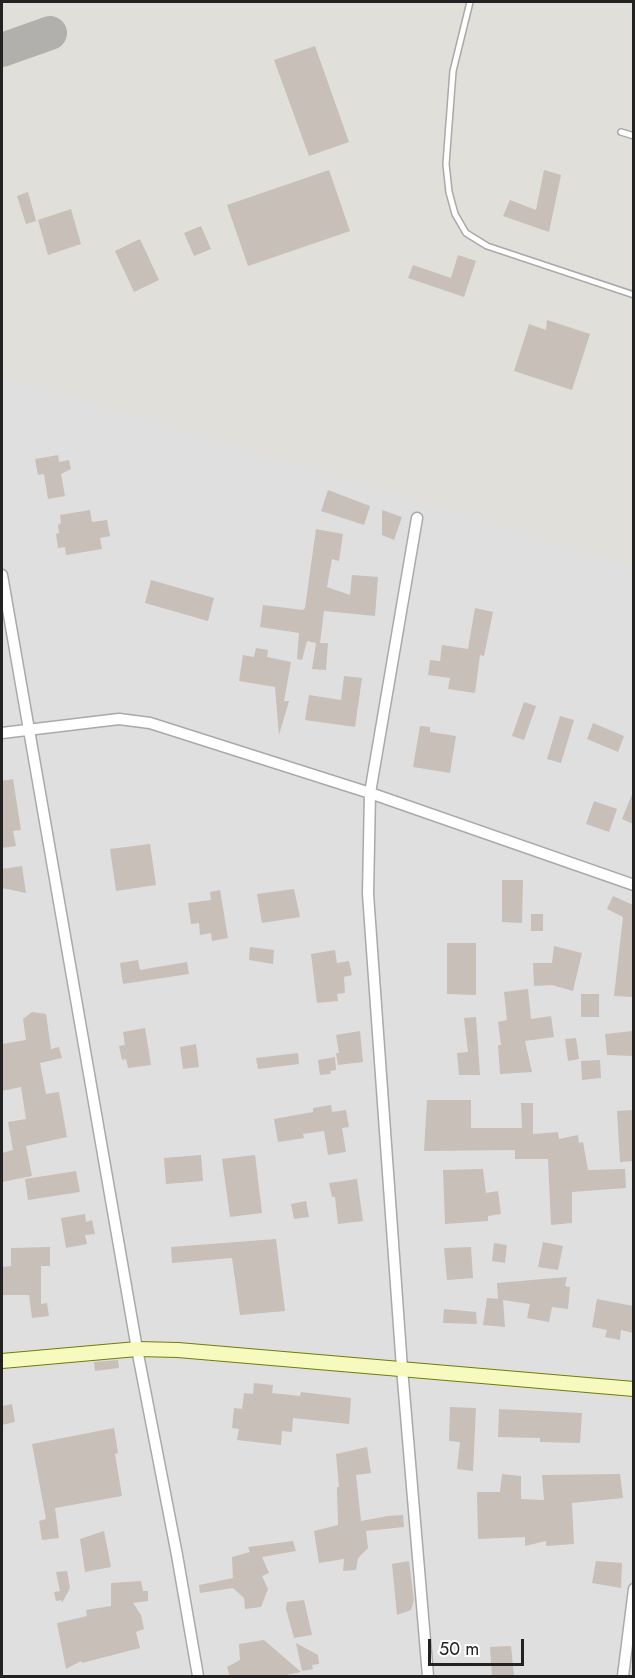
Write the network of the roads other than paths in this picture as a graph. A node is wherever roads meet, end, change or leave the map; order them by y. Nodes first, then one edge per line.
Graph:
1 (470, 2) edge
2 (621, 132) dead end
3 (633, 136) edge
4 (633, 295) edge
5 (417, 518) dead end
6 (2, 574) edge
7 (29, 730) junction
8 (2, 733) edge
9 (370, 793) junction
10 (633, 885) edge
11 (137, 1349) junction
12 (2, 1361) edge
13 (402, 1368) junction
14 (633, 1389) edge
15 (633, 1588) edge
16 (198, 1677) edge
17 (428, 1677) edge
18 (623, 1677) edge

1 - 4 lane
2 - 3 lane
5 - 9 street
6 - 7 street
7 - 8 street
7 - 9 street
7 - 11 street
9 - 10 street
9 - 13 street
11 - 12 street
11 - 13 street
11 - 16 street
13 - 14 street
13 - 17 street
15 - 18 street

